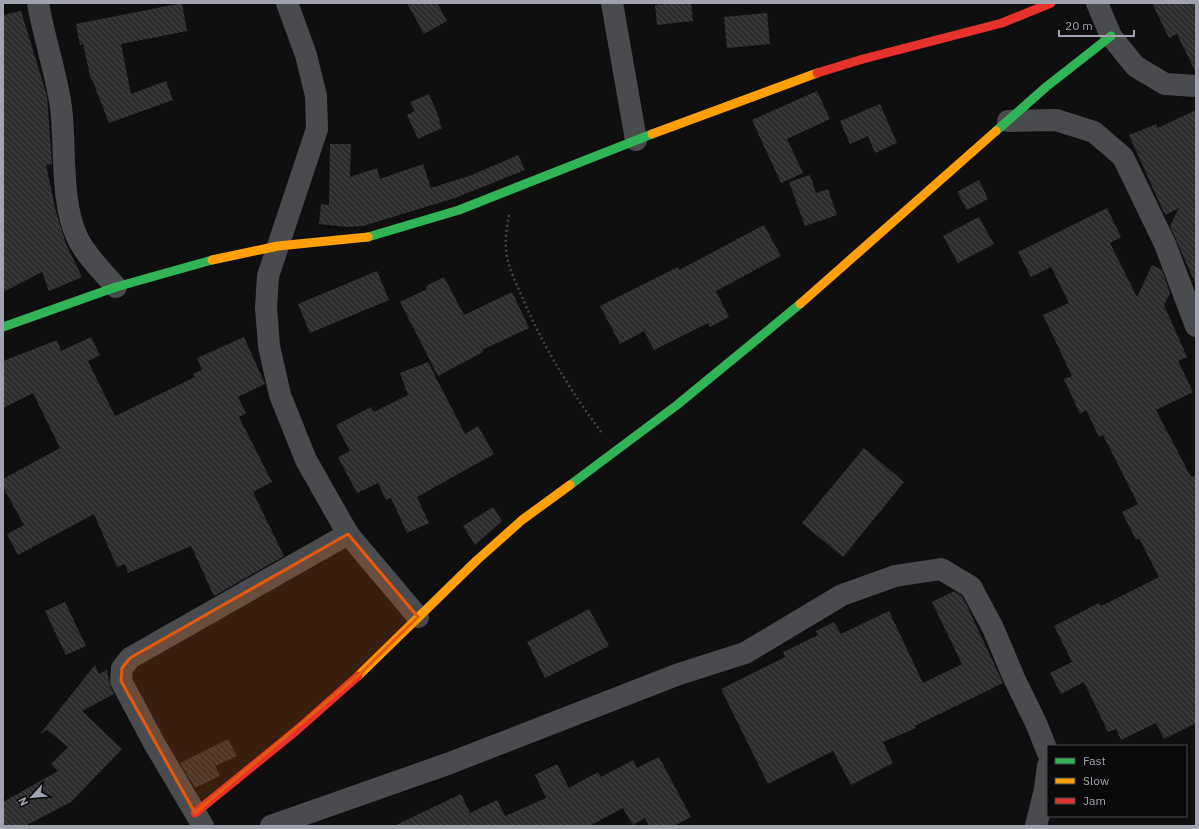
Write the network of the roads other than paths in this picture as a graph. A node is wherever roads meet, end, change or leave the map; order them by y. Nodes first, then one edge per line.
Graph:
1 (38, 3) edge
2 (287, 3) edge
3 (612, 3) edge
4 (1049, 3) edge
5 (1097, 3) edge
6 (1111, 36) junction
7 (1196, 86) edge
8 (1008, 121) junction
9 (636, 140) junction
10 (278, 246) junction
11 (116, 287) junction
12 (1196, 326) edge
13 (3, 328) edge
14 (348, 534) junction
15 (418, 617) junction
16 (1047, 750) edge
17 (1047, 778) edge
18 (199, 819) edge
19 (271, 826) edge
20 (1036, 826) edge

1 - 11 street
2 - 10 street
3 - 9 street
4 - 9 street
5 - 6 street
6 - 7 street
6 - 8 street
8 - 12 street
8 - 15 street
9 - 10 street
10 - 11 street
10 - 14 street
11 - 13 street
14 - 15 street
14 - 18 street
15 - 18 street
16 - 19 street
17 - 20 street

